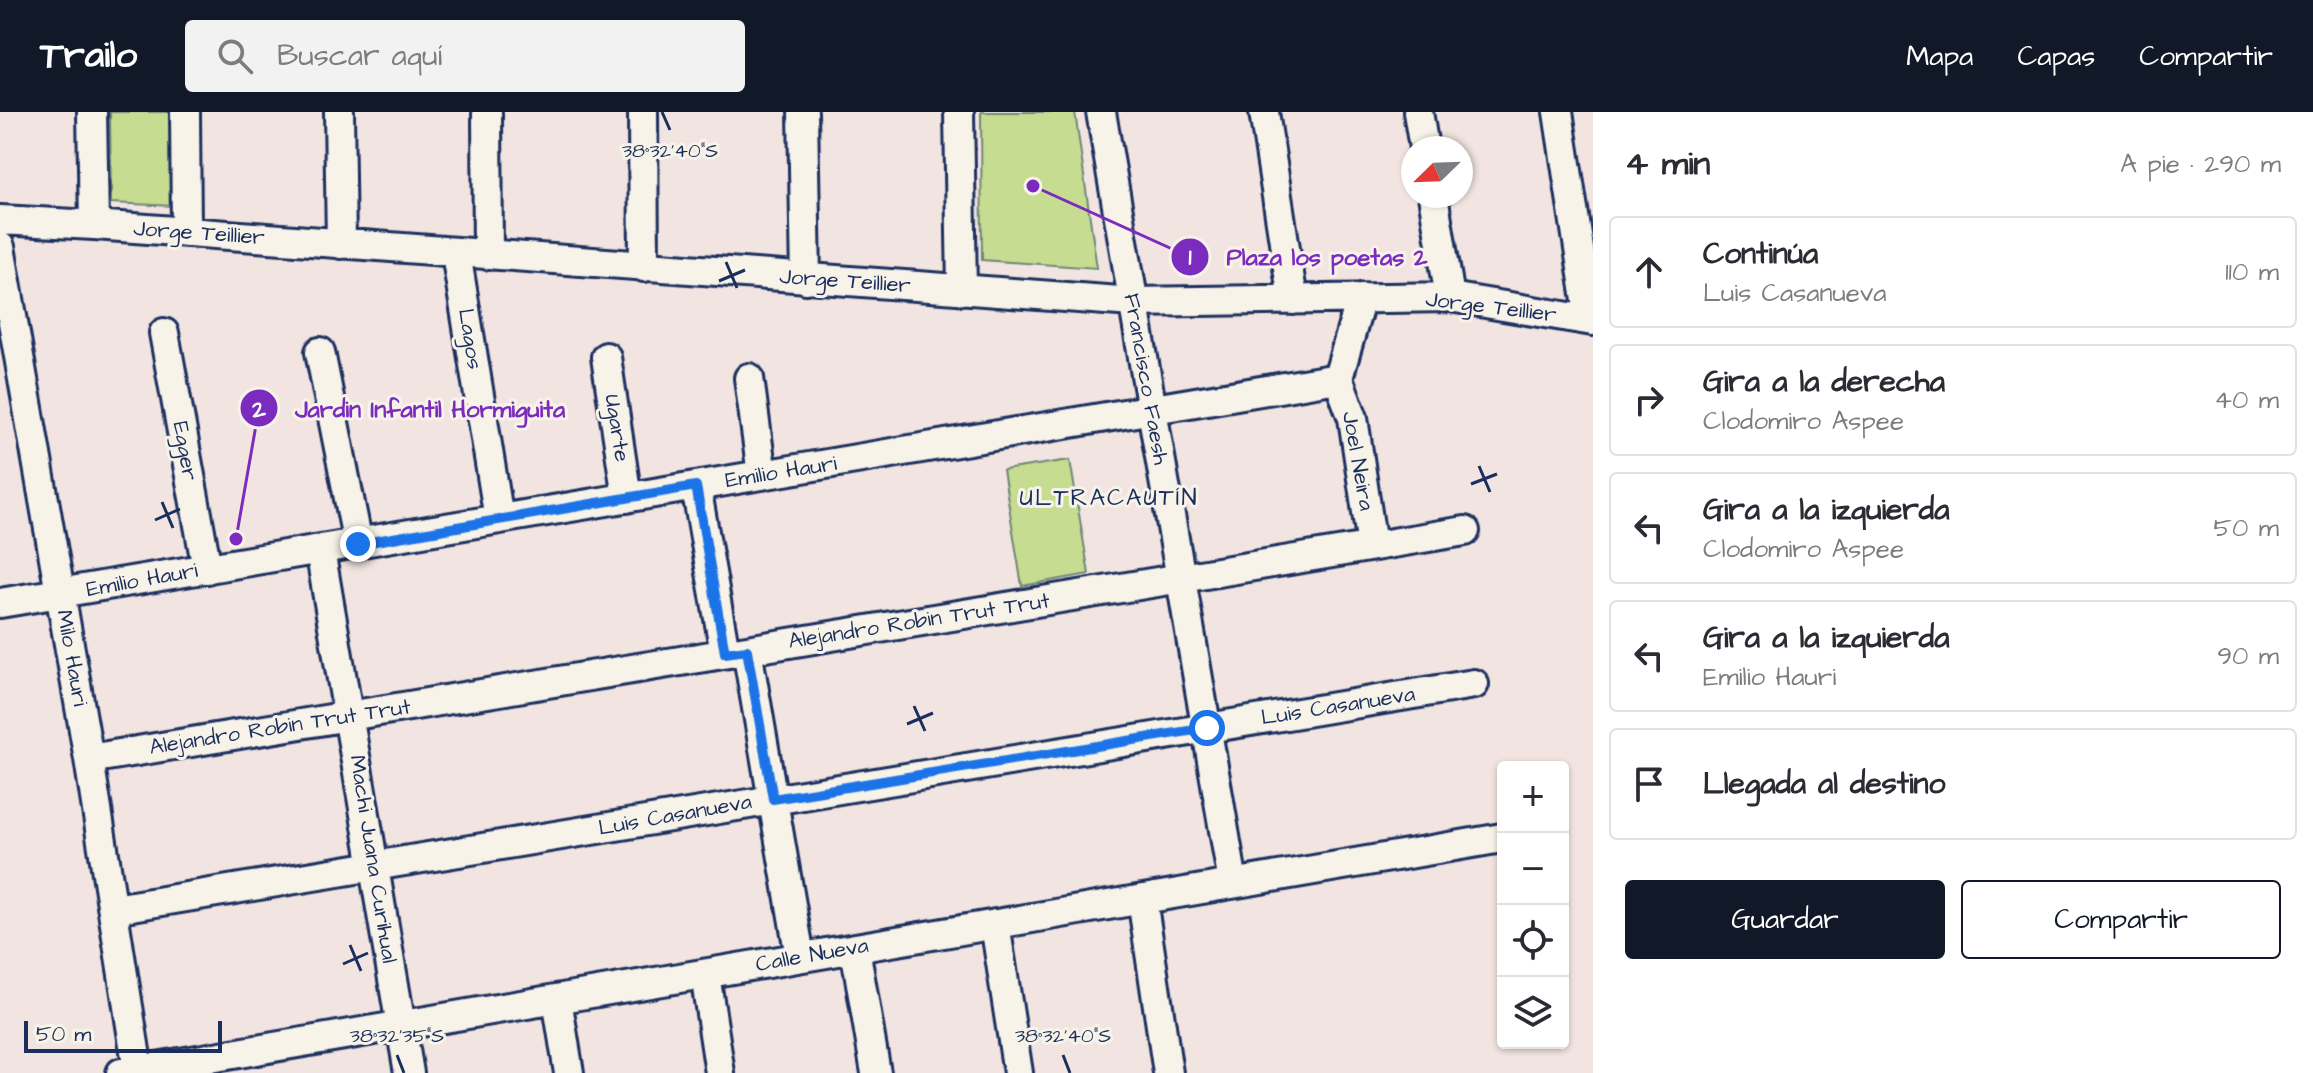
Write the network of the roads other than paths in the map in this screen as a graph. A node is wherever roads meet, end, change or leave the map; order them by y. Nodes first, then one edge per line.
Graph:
1 (92, 112) edge
2 (185, 112) edge
3 (339, 112) edge
4 (487, 112) edge
5 (643, 112) edge
6 (803, 112) edge
7 (959, 112) edge
8 (1101, 112) edge
9 (1264, 112) edge
10 (1418, 112) edge
11 (1558, 112) edge
12 (1422, 136) edge
13 (1435, 208) edge
14 (0, 220) edge
15 (94, 225) junction
16 (186, 232) junction
17 (341, 244) junction
18 (0, 247) edge
19 (456, 253) junction
20 (488, 255) junction
21 (644, 267) junction
22 (806, 279) junction
23 (962, 290) junction
24 (1450, 297) junction
25 (1361, 298) junction
26 (1293, 300) junction
27 (1133, 302) junction
28 (1591, 320) edge
29 (164, 333) dead end
30 (320, 352) dead end
31 (10, 357) edge
32 (606, 357) dead end
33 (749, 378) dead end
34 (1338, 378) junction
35 (1152, 410) junction
36 (762, 475) junction
37 (696, 486) junction
38 (627, 498) junction
39 (499, 519) junction
40 (1465, 531) dead end
41 (358, 544) junction
42 (1372, 546) junction
43 (320, 550) junction
44 (207, 569) junction
45 (1182, 577) junction
46 (61, 594) junction
47 (0, 603) edge
48 (736, 651) junction
49 (1474, 684) dead end
50 (350, 716) junction
51 (1207, 728) junction
52 (89, 759) junction
53 (773, 799) junction
54 (1497, 839) edge
55 (376, 867) junction
56 (1233, 883) junction
57 (1142, 899) junction
58 (114, 909) junction
59 (995, 924) junction
60 (855, 948) junction
61 (800, 957) junction
62 (705, 974) junction
63 (557, 999) junction
64 (401, 1025) junction
65 (129, 1072) edge
66 (409, 1073) edge
67 (569, 1073) edge
68 (720, 1073) edge
69 (876, 1073) edge
70 (1018, 1073) edge
71 (1168, 1073) edge

1 - 15 street
2 - 16 street
3 - 17 street
4 - 20 street
5 - 21 street
6 - 22 street
7 - 23 street
8 - 27 street, Francisco Faesh
9 - 26 street
10 - 12 street
11 - 28 street
13 - 24 street
14 - 15 street, Jorge Teillier
15 - 16 street, Jorge Teillier
16 - 17 street, Jorge Teillier
17 - 19 street, Jorge Teillier
18 - 31 street, Milo Hauri
19 - 20 street, Jorge Teillier
19 - 39 street, Lagos
20 - 21 street, Jorge Teillier
21 - 22 street, Jorge Teillier
22 - 23 street, Jorge Teillier
23 - 27 street, Jorge Teillier
24 - 25 street, Jorge Teillier
24 - 28 street, Jorge Teillier
25 - 26 street, Jorge Teillier
25 - 34 street
26 - 27 street, Jorge Teillier
27 - 35 street, Francisco Faesh
29 - 44 street, Egger
30 - 41 street
31 - 46 street, Milo Hauri
32 - 38 street, Ugarte
33 - 36 street
34 - 35 street, Emilio Hauri
34 - 42 street, Joel Neira
35 - 36 street, Emilio Hauri
35 - 45 street, Francisco Faesh
36 - 37 street, Emilio Hauri
37 - 38 street, Emilio Hauri
37 - 48 street
38 - 39 street, Emilio Hauri
39 - 41 street, Emilio Hauri
40 - 42 street, Alejandro Robin Trut Trut
41 - 43 street, Emilio Hauri
42 - 45 street, Alejandro Robin Trut Trut
43 - 44 street, Emilio Hauri
43 - 50 street, Machi Juana Curihual
44 - 46 street, Emilio Hauri
45 - 48 street, Alejandro Robin Trut Trut
45 - 51 street, Francisco Faesh
46 - 47 street, Emilio Hauri
46 - 52 street, Milo Hauri
48 - 50 street, Alejandro Robin Trut Trut
48 - 53 street
49 - 51 street, Luis Casanueva
50 - 52 street, Alejandro Robin Trut Trut
50 - 55 street, Machi Juana Curihual
51 - 53 street, Luis Casanueva
51 - 56 street, Francisco Faesh
52 - 58 street, Milo Hauri
53 - 55 street, Luis Casanueva
53 - 61 street
54 - 56 street, Calle Nueva
55 - 58 street, Luis Casanueva
55 - 64 street, Machi Juana Curihual
56 - 57 street, Calle Nueva
57 - 59 street, Calle Nueva
57 - 71 street
58 - 65 street, Milo Hauri
59 - 60 street, Calle Nueva
59 - 70 street
60 - 61 street, Calle Nueva
60 - 69 street
61 - 62 street, Calle Nueva
62 - 63 street, Calle Nueva
62 - 68 street
63 - 64 street, Calle Nueva
63 - 67 street
64 - 65 street, Calle Nueva
64 - 66 street, Machi Juana Curihual

